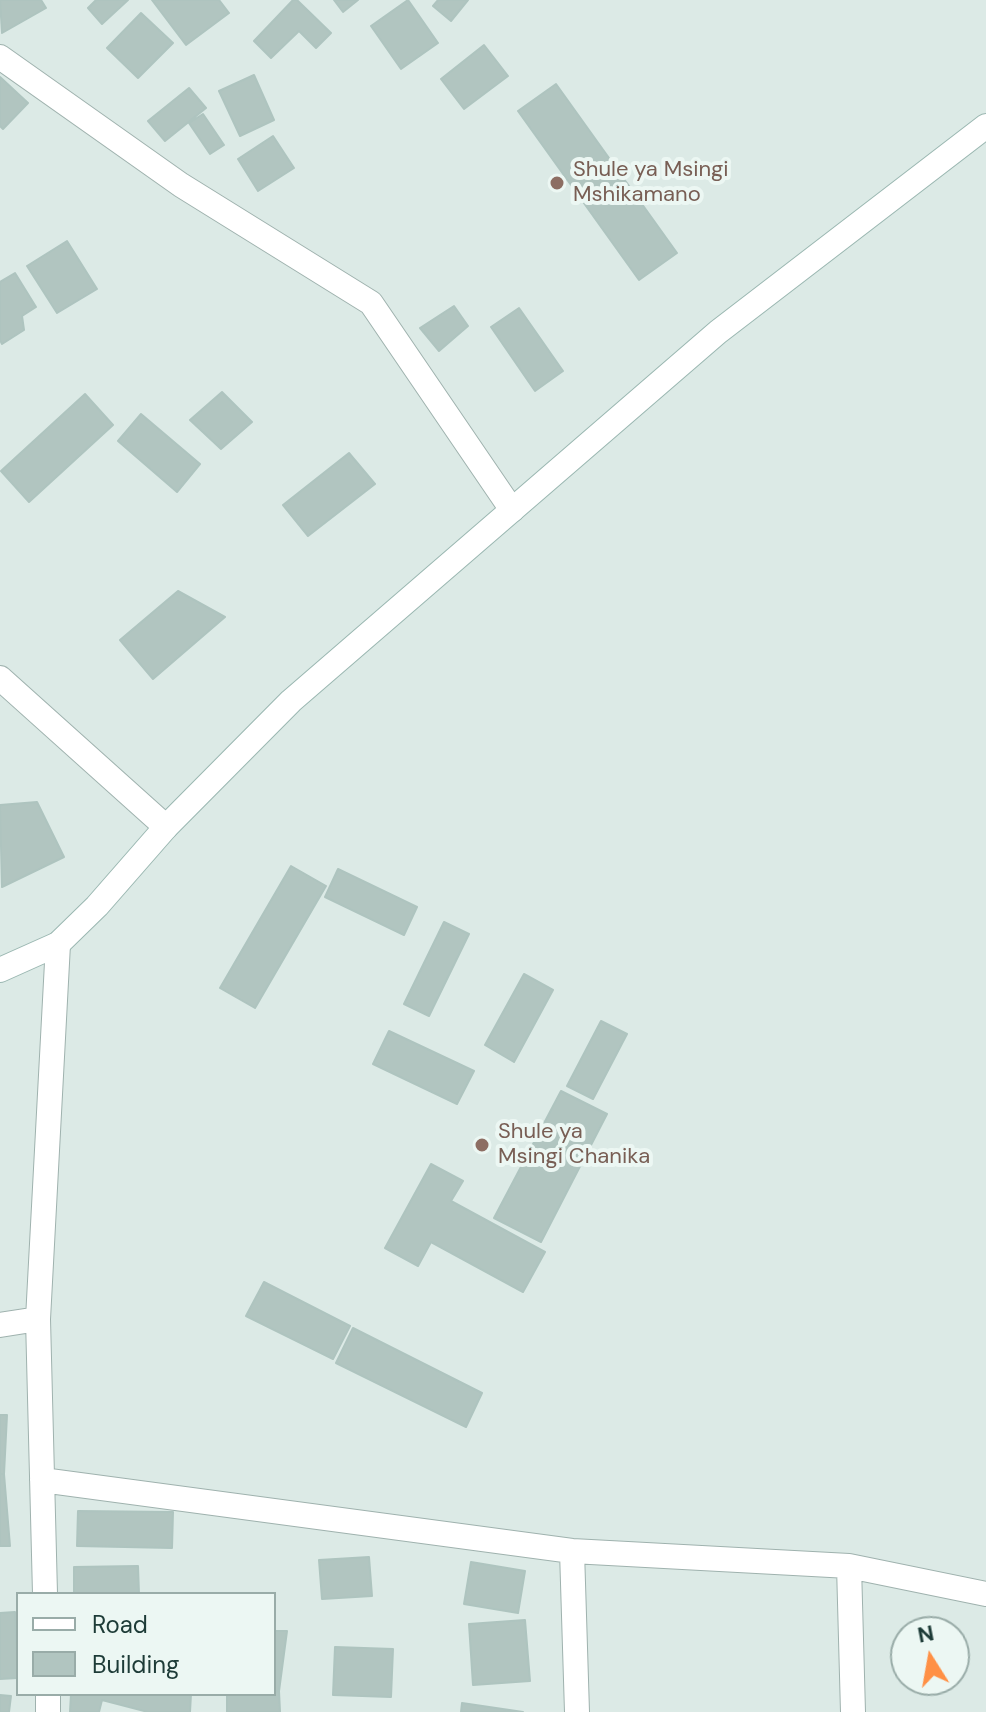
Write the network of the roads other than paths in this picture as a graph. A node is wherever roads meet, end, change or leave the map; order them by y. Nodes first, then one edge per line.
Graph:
1 (0, 57) edge
2 (986, 126) edge
3 (512, 510) junction
4 (0, 678) edge
5 (166, 827) junction
6 (58, 944) junction
7 (0, 970) edge
8 (38, 1319) junction
9 (0, 1325) edge
10 (42, 1480) junction
11 (572, 1551) junction
12 (849, 1566) junction
13 (45, 1592) edge
14 (986, 1594) edge
15 (577, 1712) edge
16 (853, 1712) edge

1 - 3 street
2 - 3 street
3 - 5 street
4 - 5 street
5 - 6 street
6 - 7 street
6 - 8 street
8 - 9 street
8 - 10 street
10 - 11 street
10 - 13 street
11 - 12 street
11 - 15 street
12 - 14 street
12 - 16 street

